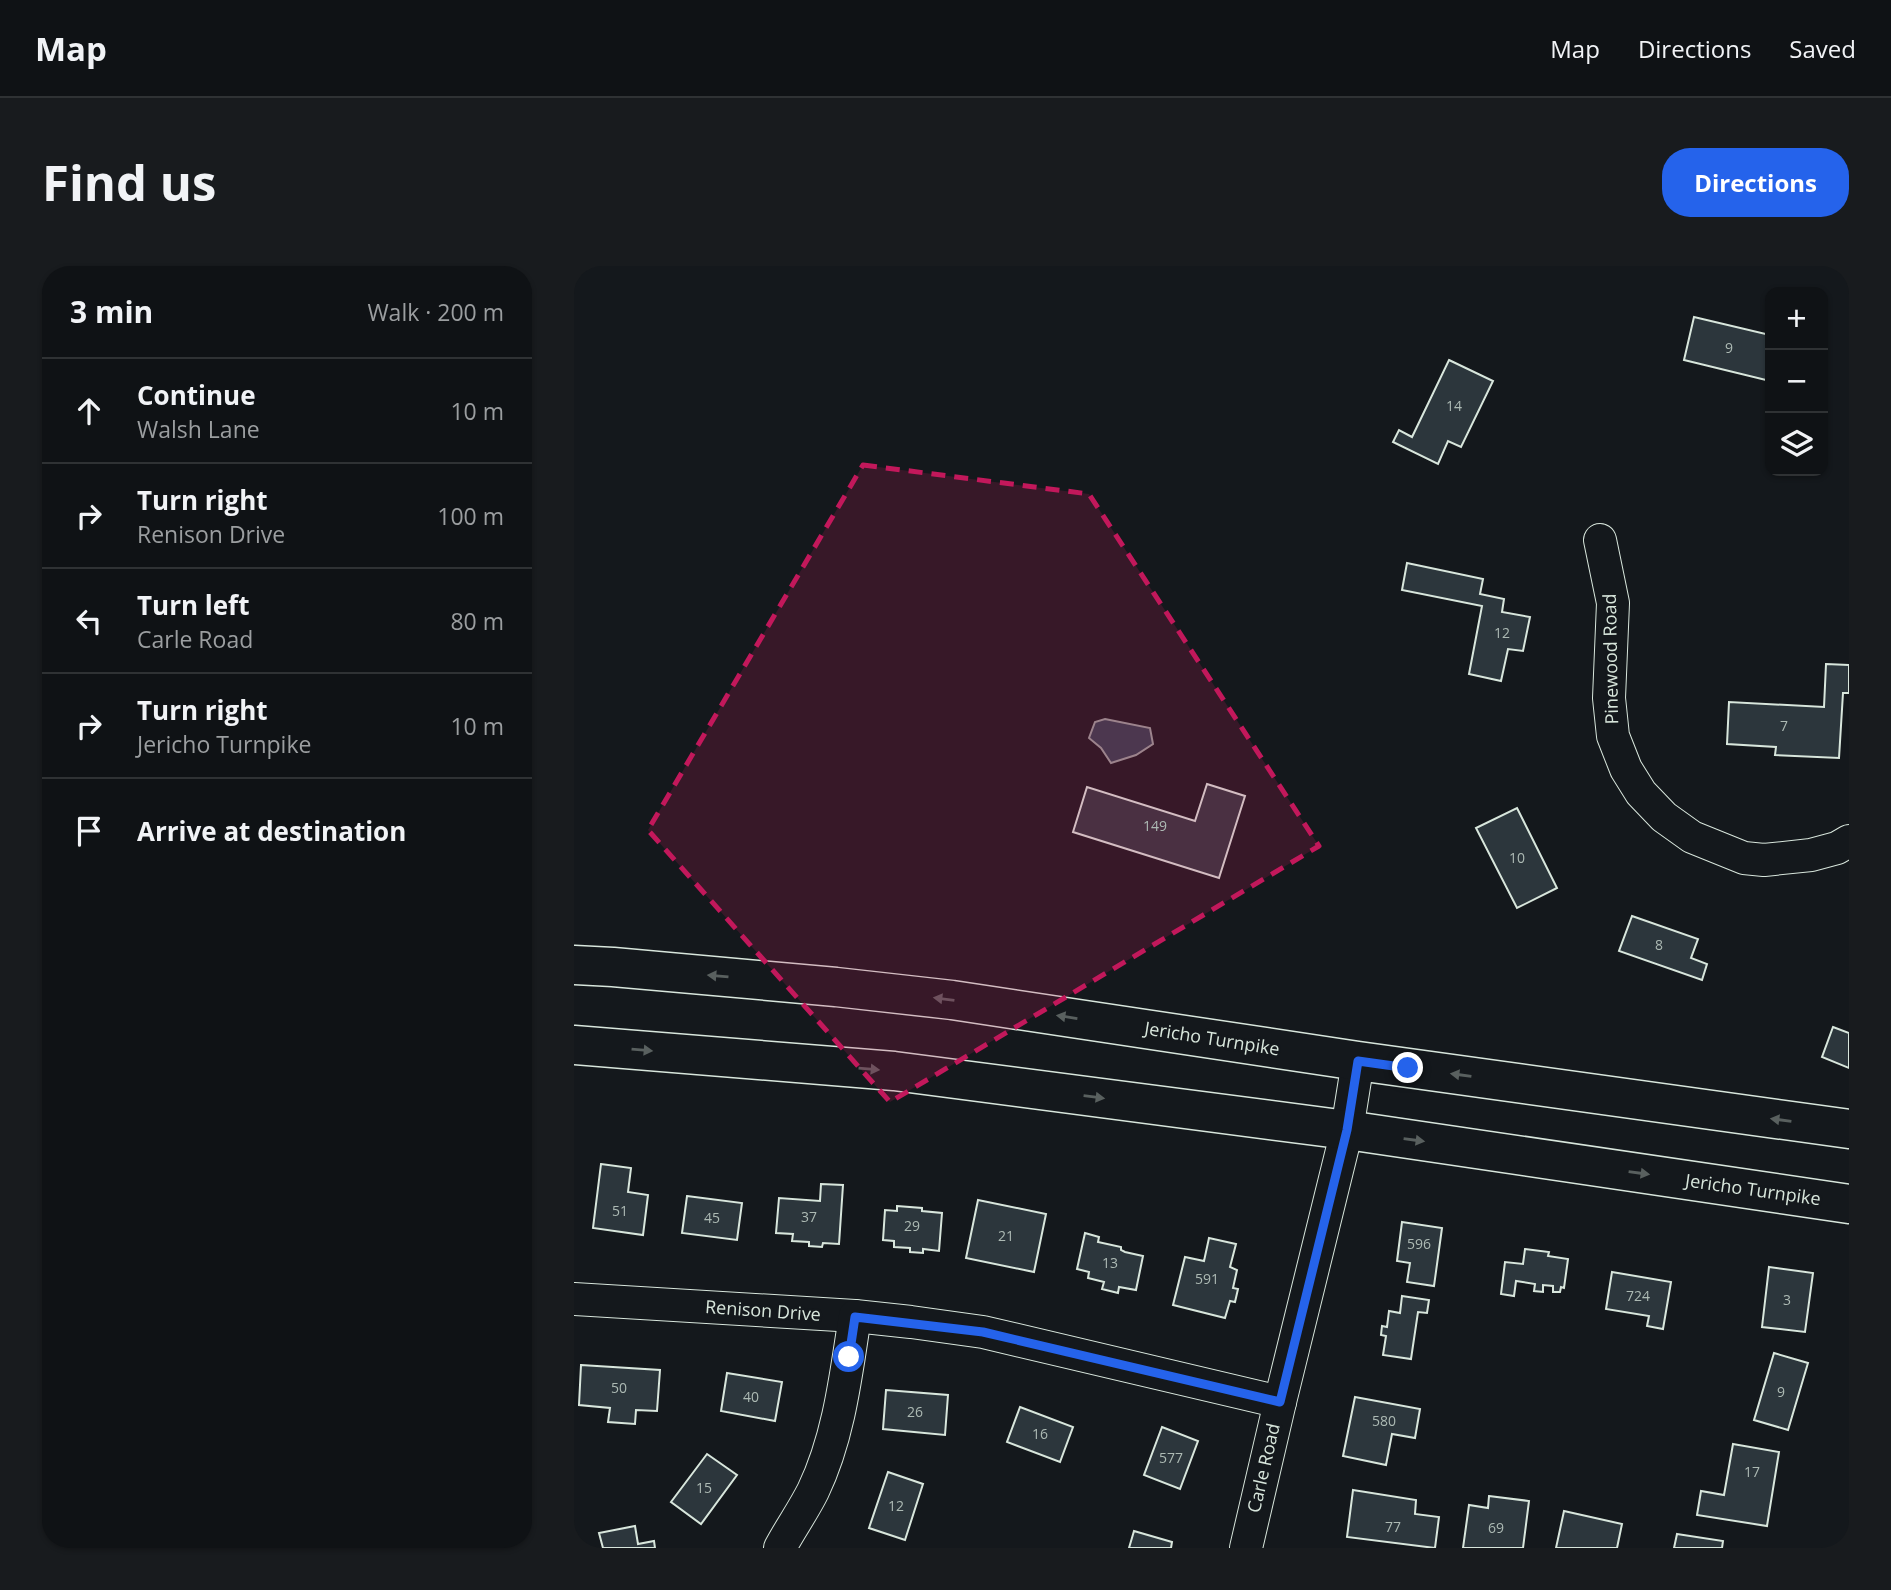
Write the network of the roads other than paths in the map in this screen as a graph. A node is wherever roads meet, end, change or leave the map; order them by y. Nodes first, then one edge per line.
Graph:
1 (1600, 540) dead end
2 (1849, 841) edge
3 (574, 965) edge
4 (574, 1045) edge
5 (1358, 1061) junction
6 (1849, 1129) edge
7 (1347, 1130) junction
8 (1849, 1204) edge
9 (574, 1299) edge
10 (855, 1317) junction
11 (1280, 1402) junction
12 (780, 1548) edge
13 (1246, 1548) edge

1 - 2 street, Pinewood Road
5 -> 3 main road, Jericho Turnpike
4 -> 7 main road, Jericho Turnpike
6 -> 5 main road, Jericho Turnpike
5 - 7 street, Carle Road
7 -> 8 main road, Jericho Turnpike
7 - 11 street, Carle Road
9 - 10 street, Renison Drive
10 - 11 street, Renison Drive
10 - 12 street
11 - 13 street, Carle Road

